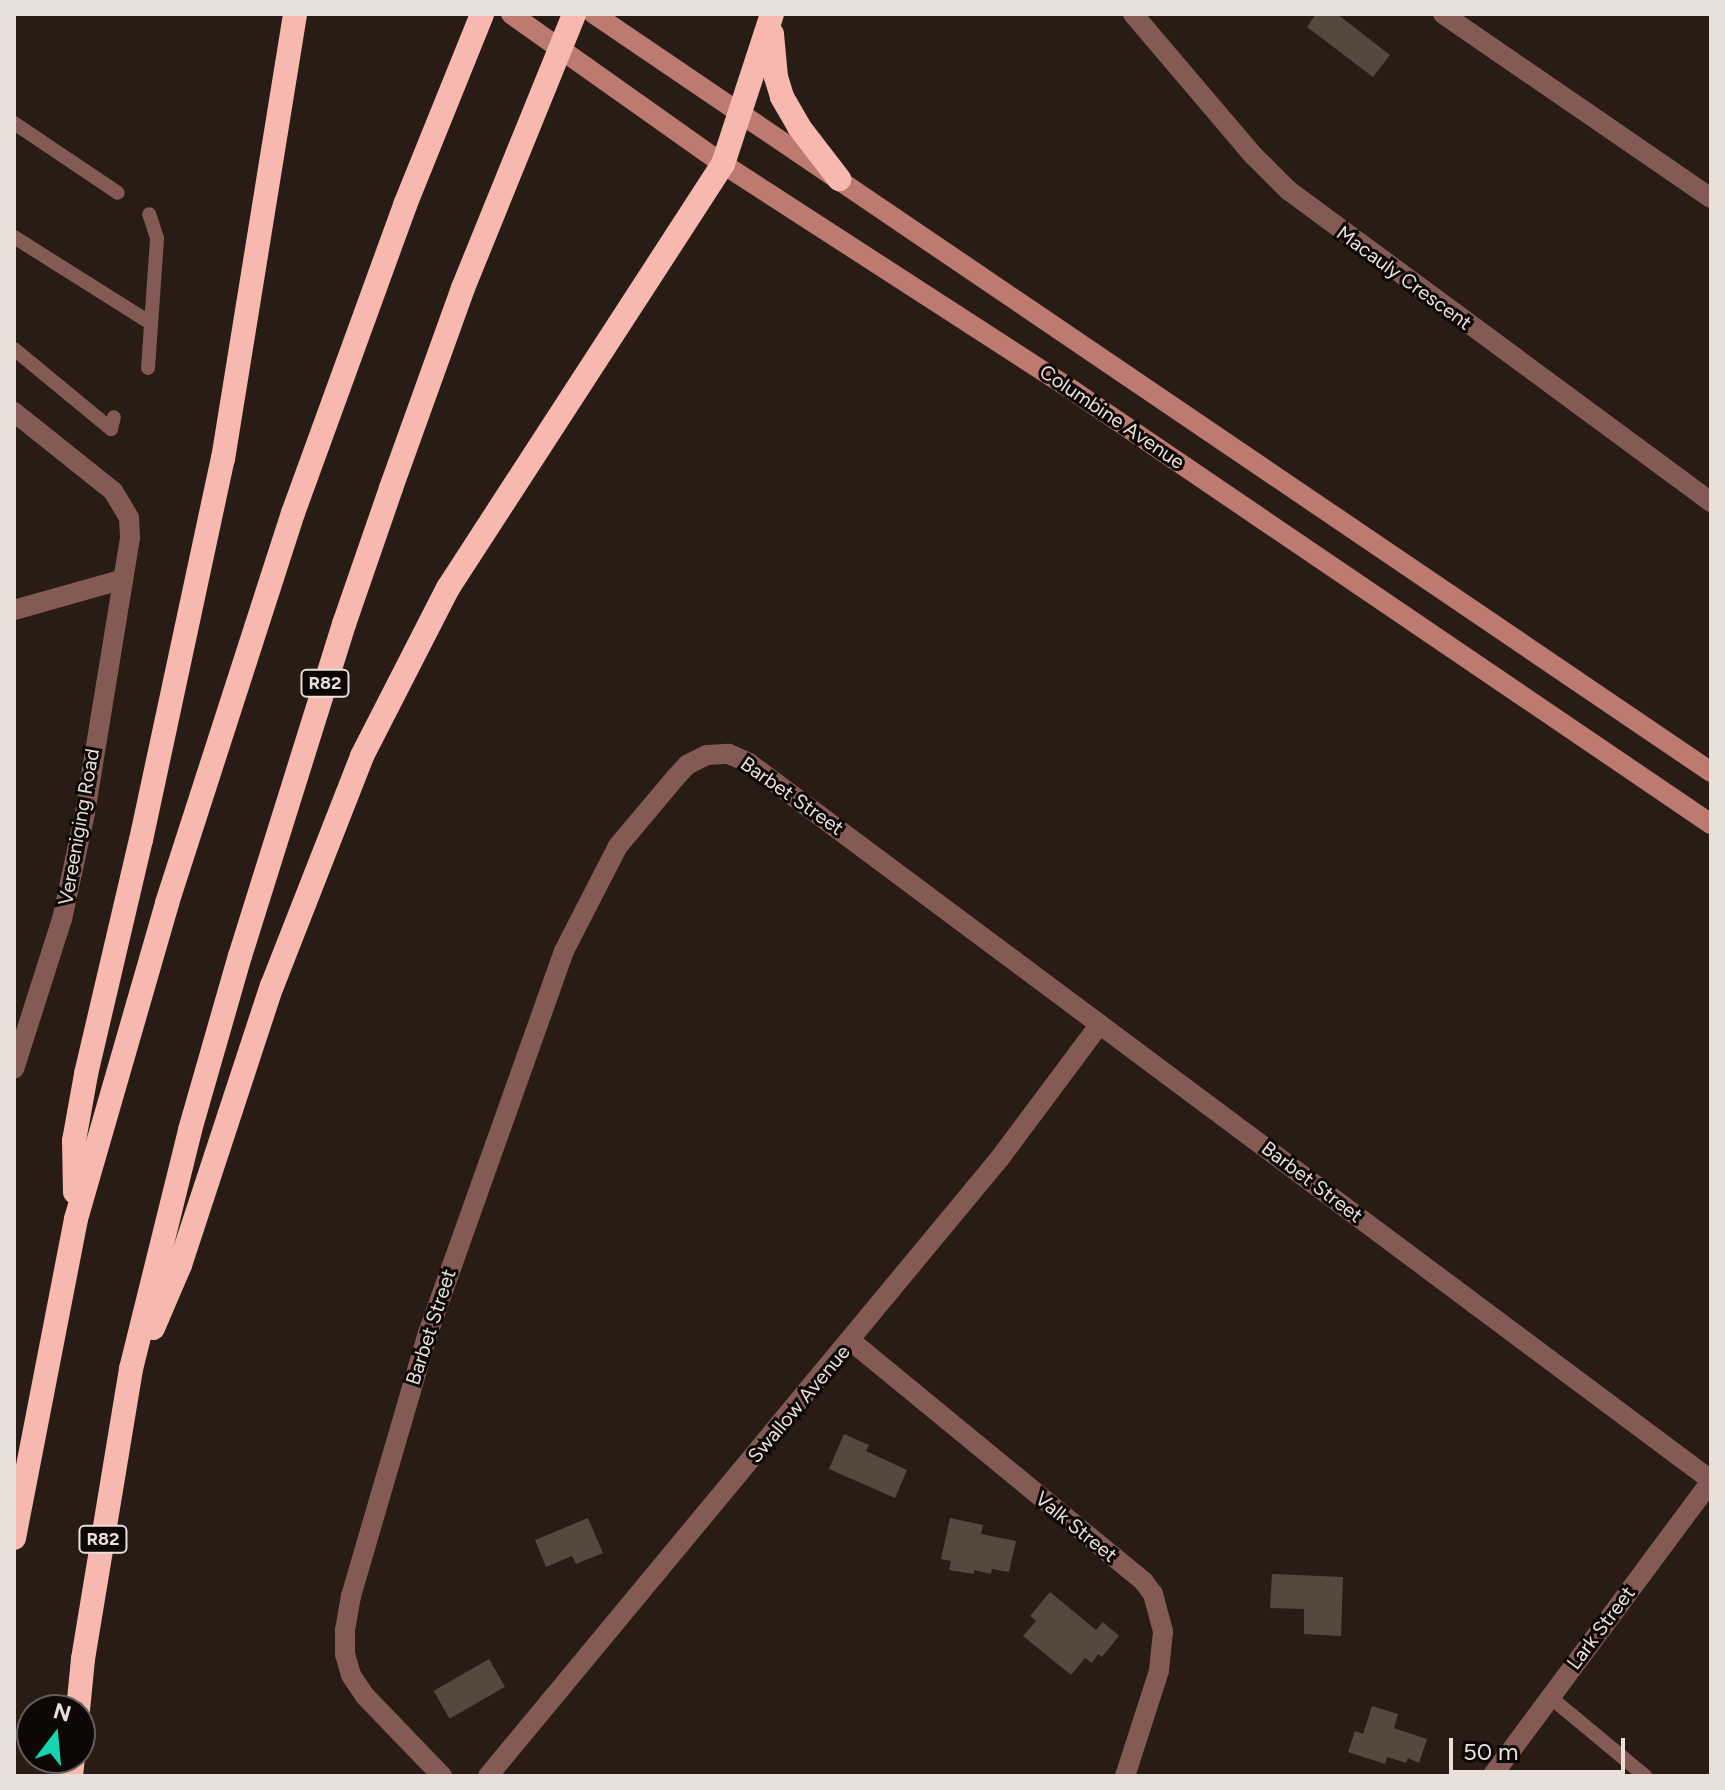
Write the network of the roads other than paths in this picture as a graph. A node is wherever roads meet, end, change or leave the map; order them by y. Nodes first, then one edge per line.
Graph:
1 (295, 14) edge
2 (482, 14) edge
3 (511, 14) edge
4 (574, 14) edge
5 (594, 14) edge
6 (1133, 14) edge
7 (1443, 14) edge
8 (772, 15) edge
9 (1469, 21) edge
10 (742, 114) junction
11 (14, 123) edge
12 (723, 164) junction
13 (839, 179) junction
14 (118, 193) dead end
15 (1711, 198) edge
16 (149, 214) dead end
17 (14, 237) edge
18 (149, 322) junction
19 (14, 349) edge
20 (148, 368) dead end
21 (14, 412) edge
22 (114, 417) dead end
23 (1711, 502) edge
24 (121, 580) junction
25 (14, 610) edge
26 (1711, 772) edge
27 (1711, 824) edge
28 (1100, 1024) junction
29 (14, 1069) edge
30 (76, 1219) junction
31 (851, 1341) junction
32 (131, 1369) junction
33 (1711, 1480) edge
34 (14, 1538) edge
35 (80, 1694) edge
36 (1550, 1697) junction
37 (442, 1776) edge
38 (488, 1776) edge
39 (1125, 1776) edge
40 (1492, 1776) edge
41 (1645, 1776) edge

1 - 30 highway
2 - 30 highway
3 - 12 main road, Columbine Avenue
4 - 32 highway, R82
5 - 10 main road
6 - 23 street, Macauly Crescent
7 - 9 street
8 - 10 highway
8 - 13 highway
9 - 15 street
10 - 12 highway
10 - 13 main road
11 - 14 lane
12 - 27 main road, Columbine Avenue
12 - 32 highway
13 - 26 main road
16 - 18 lane
17 - 18 lane
18 - 20 lane
19 - 22 lane
21 - 24 street, Vereeniging Road
24 - 25 street
24 - 29 street, Vereeniging Road
28 - 31 street, Swallow Avenue
28 - 33 street, Barbet Street
28 - 37 street, Barbet Street
30 - 34 highway
31 - 38 street, Swallow Avenue
31 - 39 street, Valk Street
32 - 35 highway, R82
33 - 36 street, Lark Street
36 - 40 street, Lark Street
36 - 41 lane

